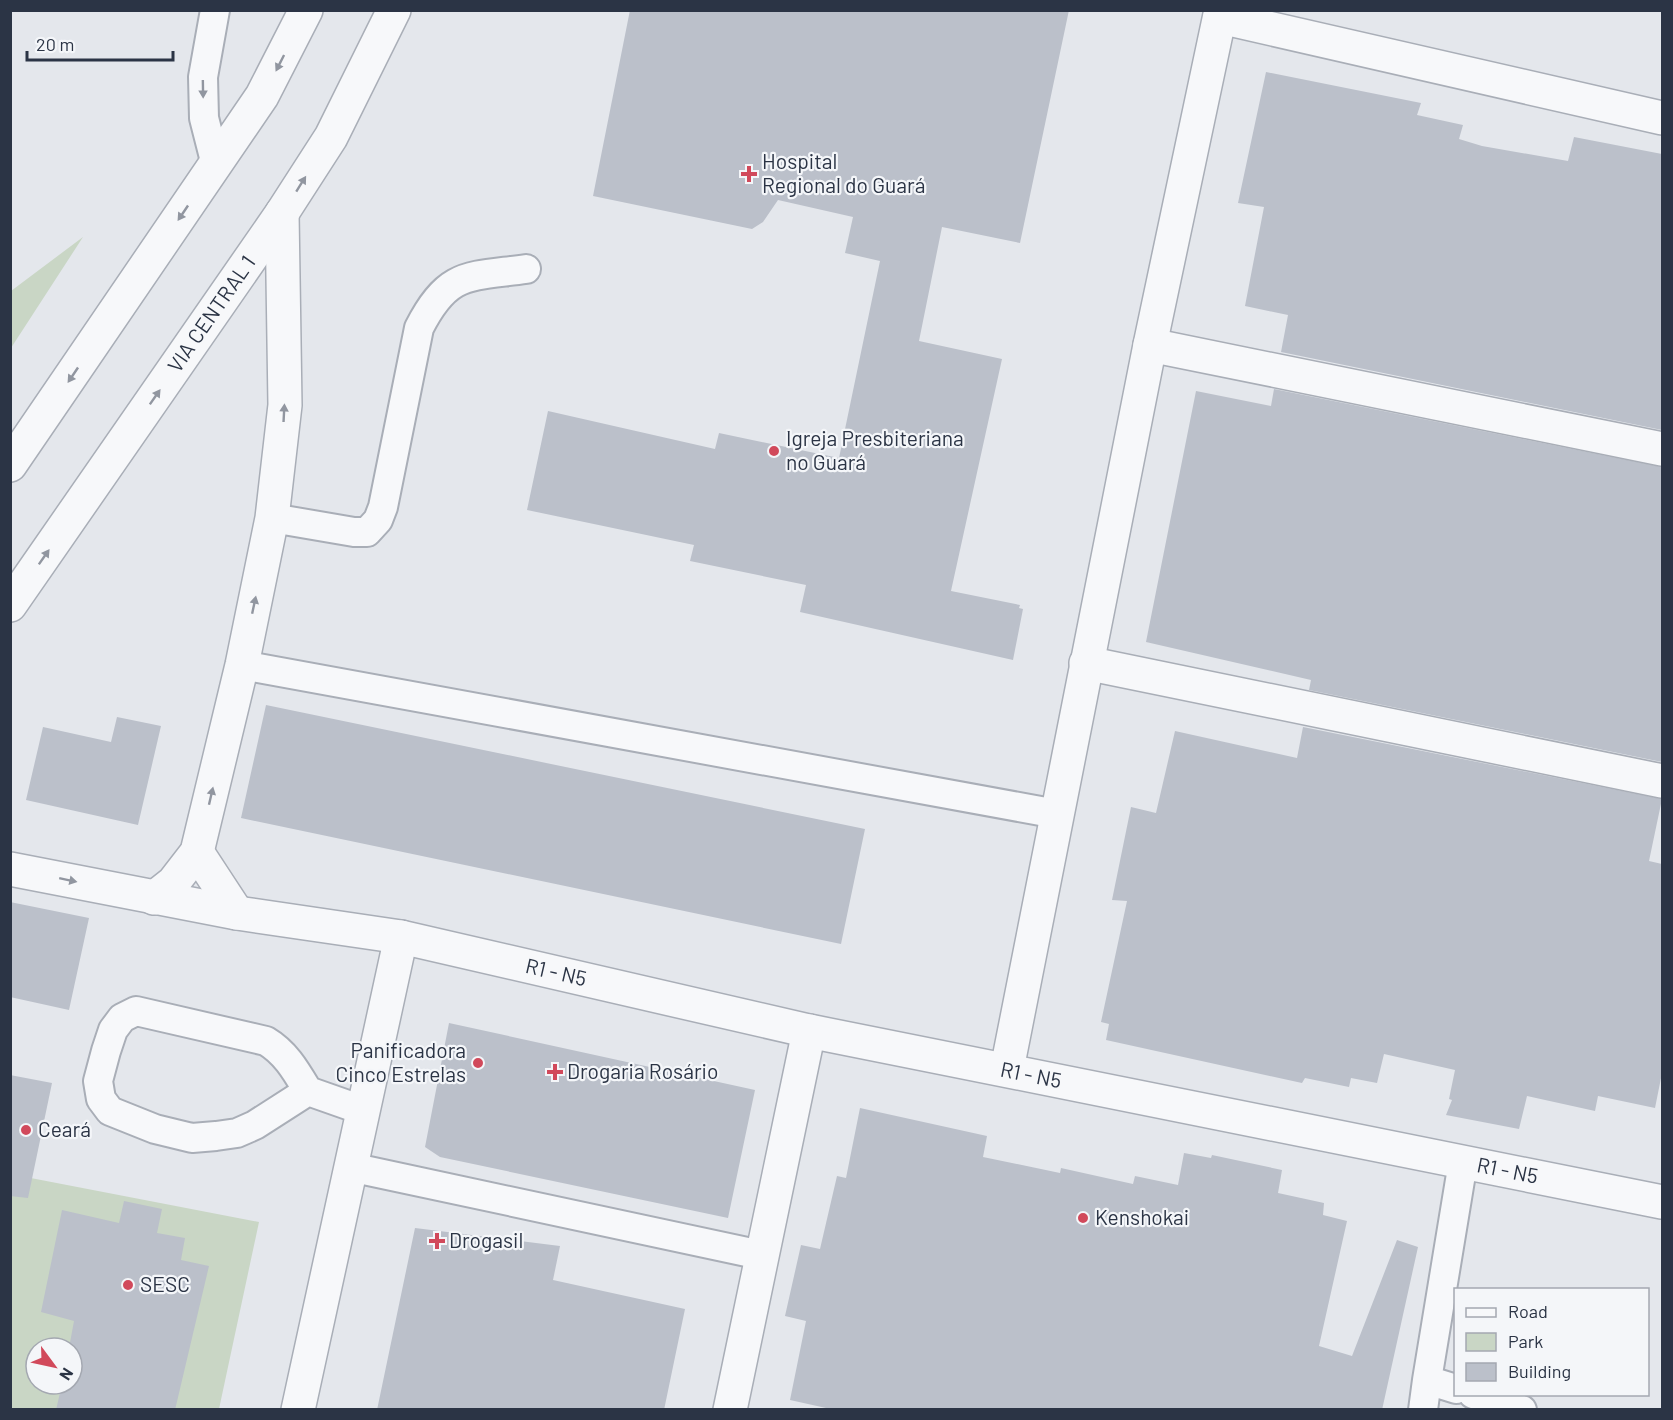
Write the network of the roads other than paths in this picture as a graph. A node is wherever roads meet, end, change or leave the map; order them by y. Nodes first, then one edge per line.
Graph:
1 (214, 10) edge
2 (306, 10) edge
3 (394, 10) edge
4 (1221, 14) edge
5 (1662, 117) edge
6 (216, 165) junction
7 (282, 213) junction
8 (526, 269) dead end
9 (1150, 345) junction
10 (1662, 449) edge
11 (10, 465) edge
12 (272, 518) junction
13 (10, 605) edge
14 (1086, 663) junction
15 (242, 665) junction
16 (1662, 781) edge
17 (1057, 814) junction
18 (197, 852) junction
19 (10, 869) edge
20 (154, 898) junction
21 (237, 913) junction
22 (401, 937) junction
23 (809, 1031) junction
24 (1007, 1069) junction
25 (308, 1091) junction
26 (362, 1110) junction
27 (1463, 1162) junction
28 (350, 1167) junction
29 (1662, 1202) edge
30 (761, 1255) junction
31 (1427, 1380) junction
32 (1454, 1389) edge
33 (1476, 1396) edge
34 (1517, 1409) edge
35 (298, 1410) edge
36 (730, 1410) edge
37 (1423, 1410) edge

1 -> 6 lane
2 -> 6 street
7 -> 3 street, VIA CENTRAL 1
4 - 5 street
4 - 9 street
6 -> 11 street
12 -> 7 street
13 -> 7 street, VIA CENTRAL 1
8 - 12 lane
9 - 10 street
9 - 14 street
15 -> 12 street
14 - 16 street
14 - 17 street
15 - 17 lane
18 -> 15 street
17 - 24 street
18 - 20 street
18 - 21 street
19 -> 20 street, R1 - N5
20 - 21 street, R1 - N5
21 - 22 street, R1 - N5
22 - 23 street, R1 - N5
22 - 26 street
23 - 24 street, R1 - N5
23 - 30 street
24 - 27 street, R1 - N5
25 - 25 lane
25 - 26 lane
26 - 28 street
27 - 29 street, R1 - N5
27 - 31 lane
28 - 30 lane
28 - 35 street
30 - 36 street
31 - 32 lane
31 - 37 lane
33 - 34 lane

